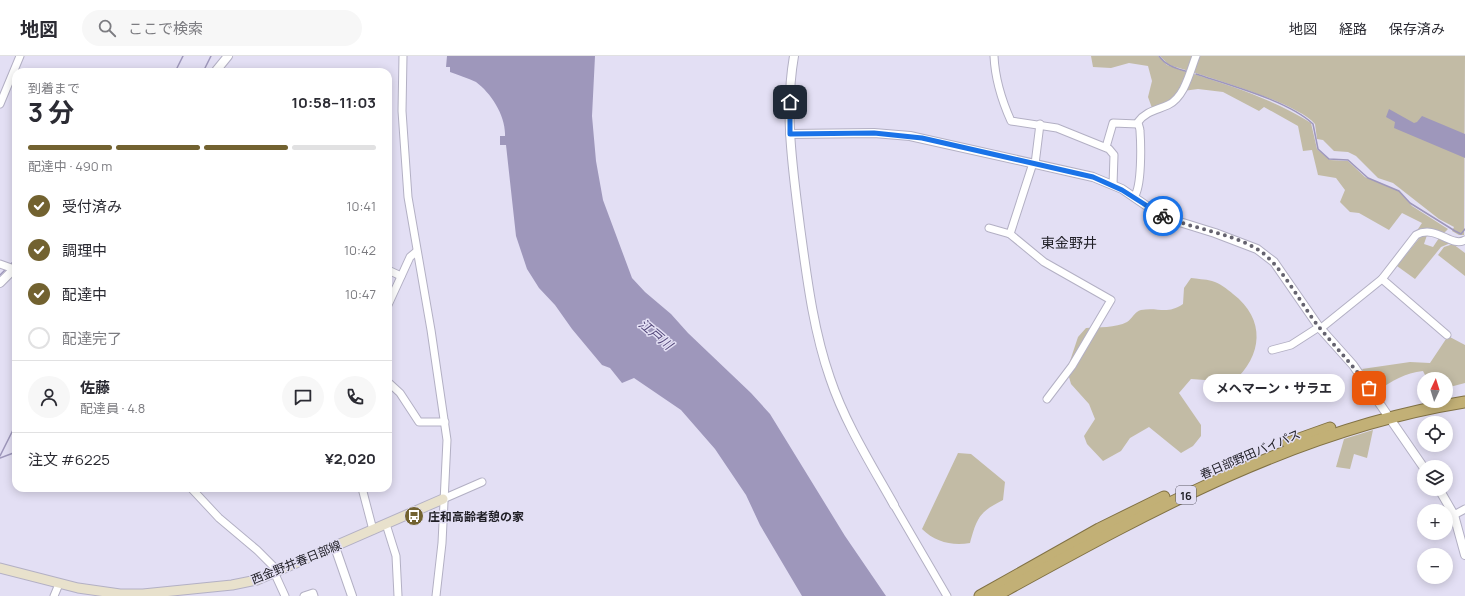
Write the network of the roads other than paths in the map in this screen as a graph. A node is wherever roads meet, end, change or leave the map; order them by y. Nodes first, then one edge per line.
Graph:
1 (20, 56) edge
2 (228, 56) edge
3 (403, 56) edge
4 (794, 56) edge
5 (994, 56) edge
6 (1196, 56) edge
7 (15, 68) edge
8 (219, 68) edge
9 (12, 75) edge
10 (0, 104) edge
11 (1040, 124) junction
12 (1138, 124) junction
13 (790, 134) junction
14 (1106, 147) junction
15 (1034, 164) junction
16 (1113, 185) junction
17 (1134, 197) junction
18 (989, 228) dead end
19 (1010, 234) junction
20 (1465, 240) edge
21 (416, 252) junction
22 (0, 264) edge
23 (12, 267) edge
24 (12, 271) edge
25 (392, 272) edge
26 (401, 276) junction
27 (1382, 279) junction
28 (0, 283) edge
29 (392, 296) edge
30 (1320, 328) junction
31 (1447, 334) dead end
32 (1272, 350) dead end
33 (392, 386) edge
34 (1465, 395) edge
35 (1453, 397) edge
36 (1047, 399) dead end
37 (1465, 402) edge
38 (1417, 406) edge
39 (1386, 415) junction
40 (445, 422) junction
41 (1418, 460) edge
42 (482, 482) dead end
43 (195, 492) edge
44 (363, 492) edge
45 (1443, 496) edge
46 (443, 499) junction
47 (894, 505) joint
48 (1465, 509) edge
49 (1454, 515) junction
50 (386, 524) junction
51 (373, 530) junction
52 (335, 547) junction
53 (1465, 555) edge
54 (0, 568) edge
55 (276, 572) junction
56 (59, 584) junction
57 (184, 593) edge
58 (98, 594) edge
59 (54, 596) edge
60 (285, 596) edge
61 (304, 596) edge
62 (314, 596) edge
63 (352, 596) edge
64 (398, 596) edge
65 (436, 596) edge
66 (947, 596) edge
67 (980, 596) edge
68 (995, 596) edge

1 - 7 street
2 - 8 street
3 - 21 street
4 - 13 street
5 - 11 street
6 - 12 street
9 - 10 street
11 - 14 street
11 - 15 street
12 - 14 street
12 - 17 street
13 - 15 street
13 - 47 street
14 - 16 street
15 - 16 street
15 - 19 street
16 - 17 street
17 - 30 street
18 - 19 street
19 - 36 street
20 - 27 street
21 - 26 street
21 - 40 street
22 - 23 street
24 - 28 street
25 - 26 street
26 - 29 street
27 - 30 street
27 - 31 street
30 - 32 street
30 - 39 street
33 - 40 street
34 - 35 highway
37 - 39 highway, 春日部野田バイパス / 16
38 - 39 highway, 春日部野田バイパス / 16
39 - 41 street
39 - 67 highway, 春日部野田バイパス / 16
39 - 68 highway, 春日部野田バイパス / 16
40 - 46 street
42 - 46 street
43 - 55 street
44 - 51 street
45 - 49 street
46 - 50 main road, 西金野井春日部線
46 - 65 street
47 - 66 street
48 - 49 street
49 - 53 street
50 - 51 main road, 西金野井春日部線
50 - 64 street
51 - 52 main road, 西金野井春日部線
52 - 55 main road, 西金野井春日部線
52 - 63 street
54 - 56 main road, 西金野井春日部線
55 - 57 main road, 西金野井春日部線
55 - 60 street
56 - 58 main road, 西金野井春日部線
56 - 59 street
57 - 58 main road, 西金野井春日部線
61 - 62 street

